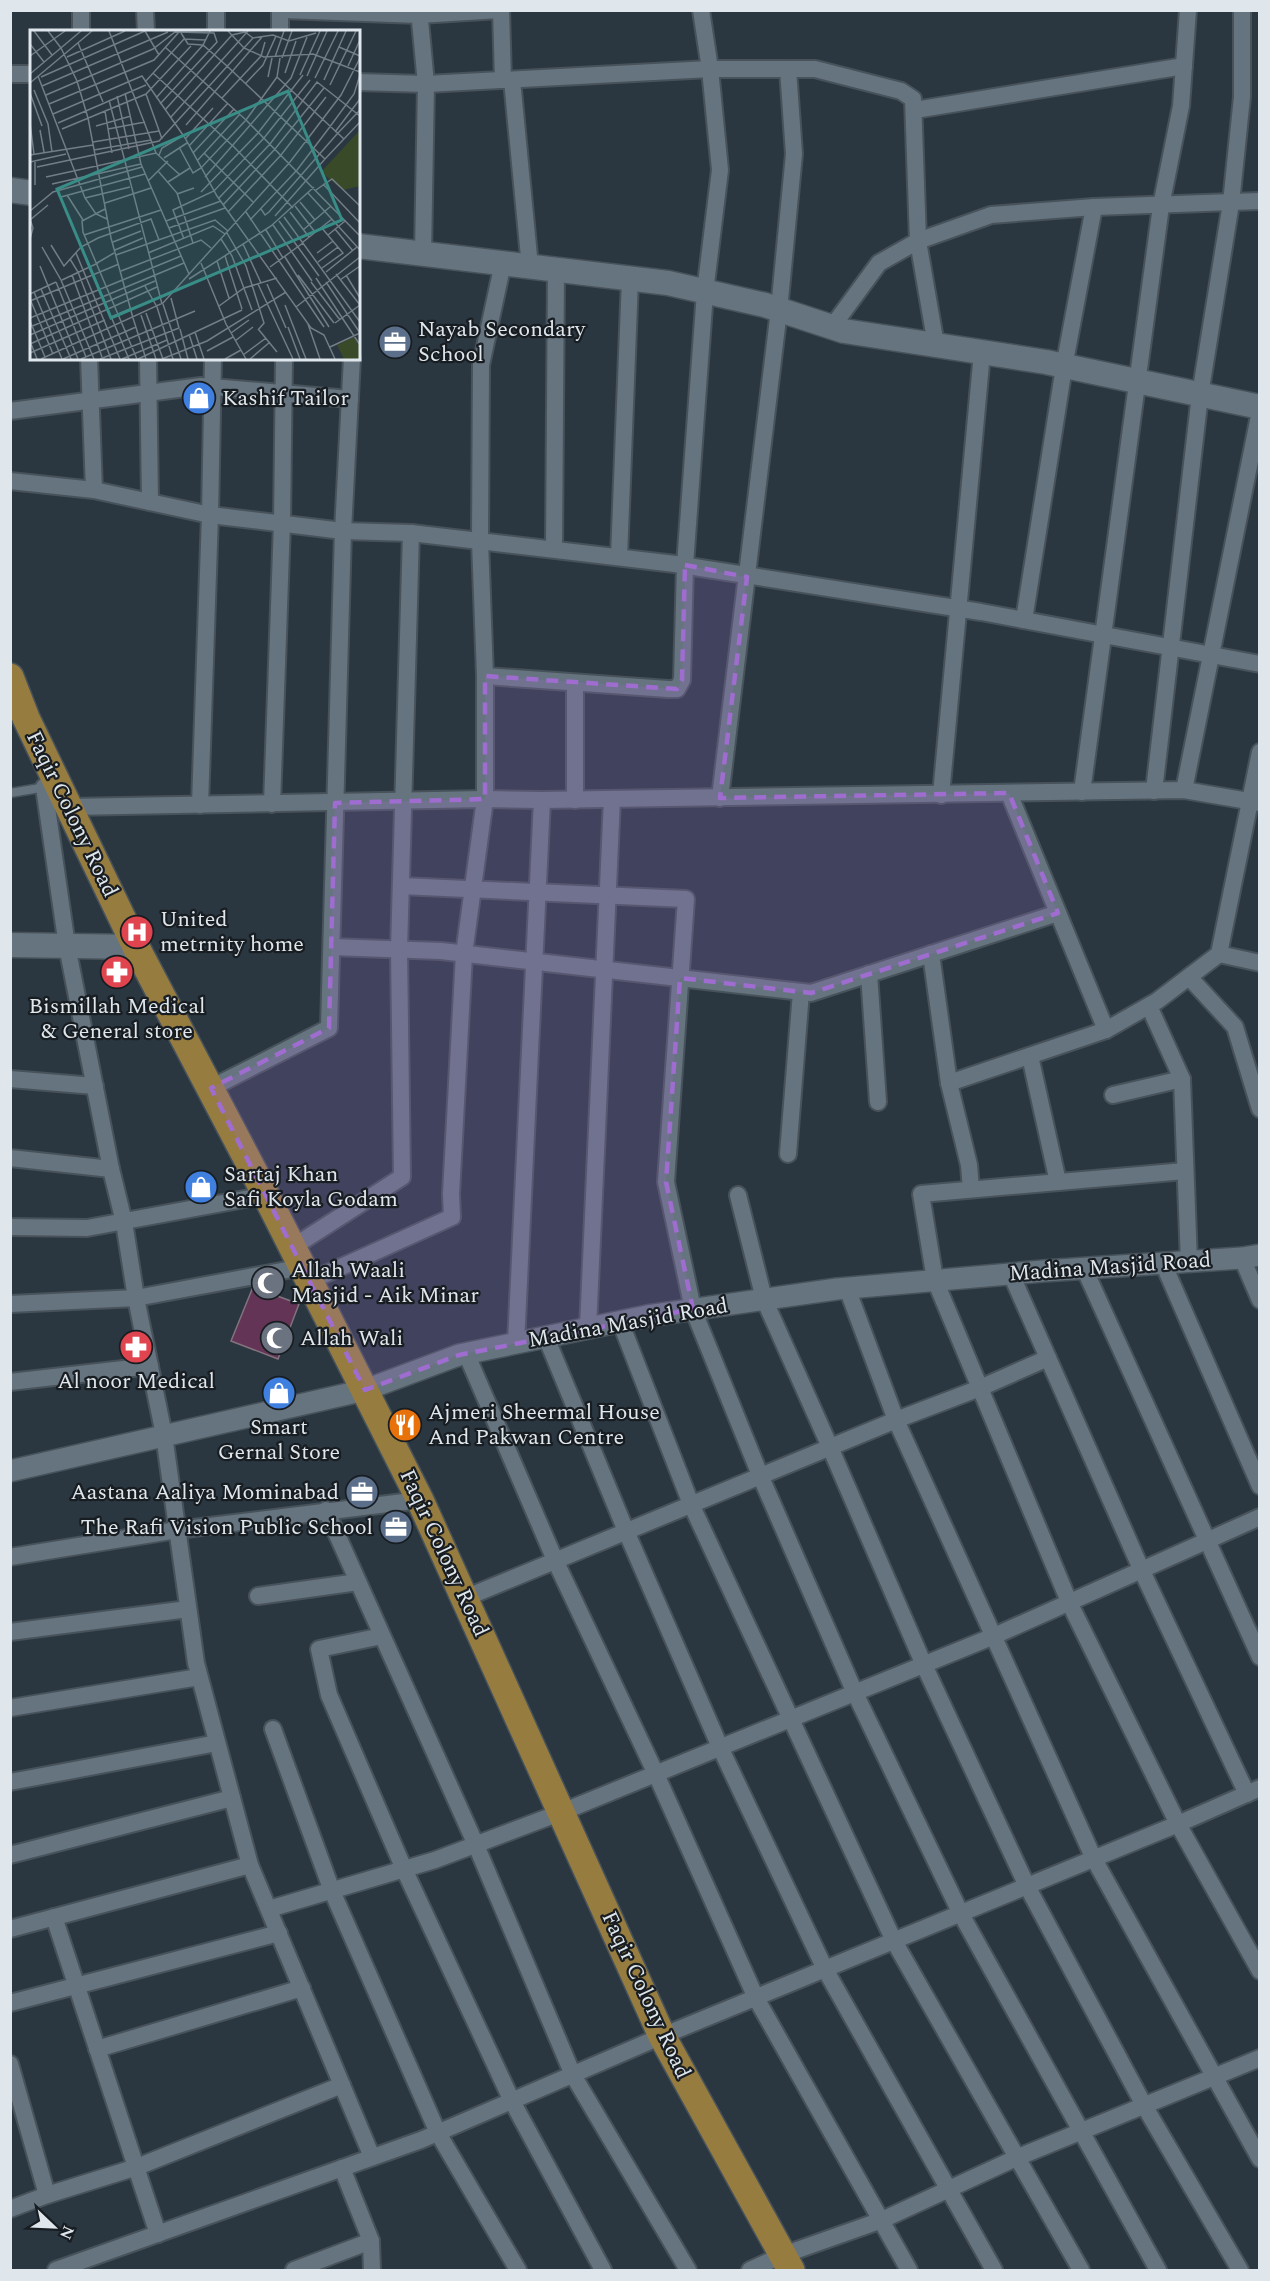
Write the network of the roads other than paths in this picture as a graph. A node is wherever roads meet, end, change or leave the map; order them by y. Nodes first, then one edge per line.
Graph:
1 (81, 10) edge
2 (146, 10) edge
3 (216, 10) edge
4 (282, 10) edge
5 (500, 10) edge
6 (701, 10) edge
7 (1188, 10) edge
8 (1242, 10) edge
9 (419, 13) edge
10 (81, 30) edge
11 (146, 30) edge
12 (216, 30) edge
13 (280, 30) edge
14 (1184, 66) junction
15 (710, 69) junction
16 (788, 69) junction
17 (10, 74) edge
18 (30, 74) edge
19 (507, 80) junction
20 (360, 82) edge
21 (426, 84) junction
22 (915, 110) junction
23 (10, 190) edge
24 (30, 193) edge
25 (1260, 201) edge
26 (1231, 203) junction
27 (1161, 206) junction
28 (1094, 207) junction
29 (918, 241) junction
30 (360, 246) edge
31 (423, 254) junction
32 (503, 263) junction
33 (530, 267) junction
34 (556, 270) junction
35 (630, 279) junction
36 (705, 292) junction
37 (779, 310) junction
38 (832, 327) junction
39 (936, 345) junction
40 (982, 353) junction
41 (89, 360) edge
42 (148, 360) edge
43 (213, 360) edge
44 (284, 360) edge
45 (352, 360) edge
46 (1064, 367) junction
47 (1137, 382) junction
48 (212, 386) junction
49 (149, 392) junction
50 (285, 393) junction
51 (1200, 395) junction
52 (350, 399) junction
53 (90, 400) junction
54 (1260, 409) edge
55 (10, 411) edge
56 (10, 481) edge
57 (93, 490) junction
58 (150, 502) junction
59 (210, 515) junction
60 (282, 524) junction
61 (343, 531) junction
62 (411, 533) junction
63 (480, 541) junction
64 (554, 549) junction
65 (619, 557) junction
66 (685, 566) junction
67 (747, 577) junction
68 (959, 609) junction
69 (1024, 620) junction
70 (1103, 635) junction
71 (1171, 648) junction
72 (1211, 655) junction
73 (1260, 664) edge
74 (485, 676) junction
75 (10, 677) edge
76 (575, 682) junction
77 (1260, 753) edge
78 (1185, 790) junction
79 (1154, 791) junction
80 (1082, 792) junction
81 (10, 793) edge
82 (57, 793) junction
83 (1009, 793) junction
84 (941, 795) junction
85 (720, 798) junction
86 (485, 799) junction
87 (612, 799) junction
88 (542, 800) junction
89 (576, 800) junction
90 (403, 801) junction
91 (1255, 802) edge
92 (334, 803) junction
93 (272, 804) junction
94 (200, 805) junction
95 (400, 886) junction
96 (473, 889) junction
97 (537, 892) junction
98 (608, 895) junction
99 (1058, 913) junction
100 (10, 945) edge
101 (67, 946) junction
102 (332, 946) junction
103 (136, 947) junction
104 (399, 949) junction
105 (464, 954) junction
106 (932, 954) junction
107 (1219, 954) junction
108 (534, 962) junction
109 (1260, 963) edge
110 (604, 969) junction
111 (869, 974) junction
112 (1189, 977) junction
113 (680, 978) junction
114 (801, 992) junction
115 (1149, 1006) junction
116 (1106, 1030) junction
117 (1030, 1056) junction
118 (10, 1079) edge
119 (1182, 1079) junction
120 (949, 1083) junction
121 (94, 1086) junction
122 (211, 1088) junction
123 (1113, 1095) dead end
124 (878, 1102) dead end
125 (1260, 1110) edge
126 (788, 1154) dead end
127 (10, 1158) edge
128 (111, 1169) junction
129 (1185, 1171) junction
130 (1058, 1182) junction
131 (971, 1190) junction
132 (266, 1195) junction
133 (738, 1196) dead end
134 (124, 1222) junction
135 (10, 1227) edge
136 (1251, 1257) edge
137 (1189, 1262) junction
138 (1163, 1263) junction
139 (302, 1265) junction
140 (1084, 1269) junction
141 (1011, 1274) junction
142 (935, 1280) junction
143 (847, 1288) junction
144 (136, 1298) junction
145 (764, 1299) junction
146 (1260, 1300) edge
147 (10, 1305) edge
148 (693, 1309) junction
149 (620, 1321) junction
150 (588, 1328) junction
151 (546, 1337) junction
152 (516, 1343) junction
153 (466, 1353) junction
154 (1048, 1358) junction
155 (150, 1366) junction
156 (10, 1382) edge
157 (980, 1388) junction
158 (365, 1390) junction
159 (896, 1420) junction
160 (164, 1435) junction
161 (830, 1447) junction
162 (10, 1471) edge
163 (760, 1476) junction
164 (1260, 1486) edge
165 (420, 1500) junction
166 (691, 1504) junction
167 (326, 1510) junction
168 (1260, 1517) edge
169 (177, 1530) junction
170 (626, 1531) junction
171 (1206, 1541) junction
172 (10, 1557) edge
173 (555, 1560) junction
174 (1142, 1571) junction
175 (358, 1582) junction
176 (258, 1596) dead end
177 (465, 1599) junction
178 (1070, 1604) junction
179 (188, 1609) junction
180 (10, 1632) edge
181 (382, 1636) junction
182 (994, 1636) junction
183 (1260, 1657) edge
184 (924, 1665) junction
185 (200, 1677) junction
186 (855, 1693) junction
187 (10, 1708) edge
188 (791, 1719) junction
189 (273, 1729) dead end
190 (217, 1743) junction
191 (720, 1748) junction
192 (656, 1774) junction
193 (10, 1782) edge
194 (1253, 1791) edge
195 (232, 1798) junction
196 (562, 1812) junction
197 (1178, 1824) junction
198 (476, 1845) junction
199 (10, 1855) edge
200 (1094, 1858) junction
201 (249, 1865) junction
202 (404, 1869) junction
203 (1027, 1887) junction
204 (332, 1891) junction
205 (269, 1909) junction
206 (961, 1914) junction
207 (54, 1917) junction
208 (10, 1929) edge
209 (279, 1933) junction
210 (894, 1941) junction
211 (825, 1969) junction
212 (1260, 1971) edge
213 (76, 1984) junction
214 (302, 1988) junction
215 (756, 1998) junction
216 (10, 2003) edge
217 (662, 2036) junction
218 (97, 2049) junction
219 (1260, 2058) edge
220 (12, 2073) edge
221 (573, 2074) junction
222 (1214, 2076) junction
223 (342, 2085) junction
224 (512, 2101) junction
225 (1145, 2107) junction
226 (1081, 2130) junction
227 (438, 2133) junction
228 (372, 2157) junction
229 (1016, 2158) junction
230 (1260, 2160) edge
231 (137, 2167) junction
232 (342, 2168) junction
233 (949, 2190) junction
234 (48, 2195) junction
235 (10, 2209) edge
236 (882, 2220) junction
237 (158, 2234) junction
238 (371, 2241) junction
239 (787, 2263) edge
240 (56, 2271) edge
241 (294, 2271) edge
242 (372, 2271) edge
243 (518, 2271) edge
244 (603, 2271) edge
245 (688, 2271) edge
246 (750, 2271) edge
247 (909, 2271) edge
248 (994, 2271) edge
249 (1081, 2271) edge
250 (1158, 2271) edge
251 (1240, 2271) edge

1 - 10 street
2 - 11 street
3 - 12 street
4 - 9 street
4 - 13 street
5 - 9 street
5 - 19 street
6 - 15 street
7 - 14 street
8 - 26 street
9 - 21 street
14 - 22 street
14 - 27 street
15 - 16 street
15 - 19 street
15 - 36 street
16 - 22 street
16 - 37 street
17 - 18 street
19 - 21 street
19 - 33 street
20 - 21 street
21 - 31 street
22 - 29 street
23 - 24 main road
25 - 26 street
26 - 27 street
26 - 51 street
27 - 28 street
27 - 47 street
28 - 29 street
28 - 46 street
29 - 38 street
29 - 39 street
30 - 31 main road
31 - 32 main road
32 - 33 main road
32 - 63 street
33 - 34 main road
34 - 35 main road
34 - 64 street
35 - 36 main road
35 - 65 street
36 - 37 main road
36 - 66 street
37 - 38 main road
37 - 67 street
38 - 39 main road
39 - 40 main road
40 - 46 main road
40 - 68 street
41 - 53 street
42 - 49 street
43 - 48 street
44 - 50 street
45 - 52 street
46 - 47 main road
46 - 69 street
47 - 51 main road
47 - 70 street
48 - 49 street
48 - 50 street
48 - 59 street
49 - 53 street
49 - 58 street
50 - 52 street
50 - 60 street
51 - 54 main road
51 - 71 street
52 - 61 street
53 - 55 street
53 - 57 street
54 - 72 street
56 - 57 street
57 - 58 street
58 - 59 street
59 - 60 street
59 - 94 street
60 - 61 street
60 - 93 street
61 - 62 street
61 - 92 street
62 - 63 street
62 - 90 street
63 - 64 street
63 - 74 street
64 - 65 street
65 - 66 street
66 - 67 street
66 - 76 street
67 - 68 street
67 - 85 street
68 - 69 street
68 - 84 street
69 - 70 street
70 - 71 street
70 - 80 street
71 - 72 street
71 - 79 street
72 - 73 street
72 - 78 street
74 - 76 street
74 - 86 street
75 - 82 main road, Faqir Colony Road
76 - 89 street
77 - 91 street
78 - 79 street
78 - 91 street
79 - 80 street
80 - 83 street
81 - 82 lane
82 - 94 street
82 - 101 street
82 - 103 main road, Faqir Colony Road
83 - 84 street
83 - 99 street
84 - 85 street
85 - 87 street
86 - 88 street
86 - 90 street
86 - 96 street
87 - 89 street
87 - 98 street
88 - 89 street
88 - 97 street
90 - 92 street
90 - 95 street
91 - 107 street
92 - 93 street
92 - 102 street
93 - 94 street
95 - 96 street
95 - 104 street
96 - 97 street
96 - 105 street
97 - 98 street
97 - 108 street
98 - 110 street
98 - 113 street
99 - 106 street
99 - 116 street
100 - 101 main road
101 - 103 main road
101 - 121 street
102 - 104 street
102 - 122 street
103 - 122 main road, Faqir Colony Road
104 - 105 street
104 - 139 street
105 - 108 street
105 - 139 street
106 - 111 street
106 - 120 street
107 - 109 street
107 - 112 street
108 - 110 street
108 - 152 street
110 - 113 street
110 - 150 street
111 - 114 street
111 - 124 street
112 - 115 street
112 - 125 street
113 - 114 street
113 - 148 street
114 - 126 street
115 - 116 street
115 - 119 street
116 - 117 street
117 - 120 street
117 - 130 street
118 - 121 street
119 - 123 street
119 - 129 street
120 - 131 street
121 - 128 street
122 - 132 main road, Faqir Colony Road
127 - 128 street
128 - 134 street
129 - 130 street
129 - 137 street
130 - 131 street
131 - 142 street
132 - 134 street
132 - 139 main road, Faqir Colony Road
133 - 145 street
134 - 135 street
134 - 144 street
136 - 137 street, Madina Masjid Road
136 - 146 street
137 - 138 street, Madina Masjid Road
138 - 140 street, Madina Masjid Road
138 - 164 street
139 - 144 street
139 - 158 main road, Faqir Colony Road
140 - 141 street, Madina Masjid Road
140 - 171 street
141 - 142 street, Madina Masjid Road
141 - 154 street
142 - 143 street, Madina Masjid Road
142 - 157 street
143 - 145 street, Madina Masjid Road
143 - 159 street
144 - 147 street
144 - 155 street
145 - 148 street, Madina Masjid Road
145 - 161 street
148 - 149 street, Madina Masjid Road
148 - 163 street
149 - 150 street, Madina Masjid Road
149 - 166 street
150 - 151 street, Madina Masjid Road
151 - 152 street, Madina Masjid Road
151 - 170 street
152 - 153 street, Madina Masjid Road
153 - 158 street, Madina Masjid Road
153 - 173 street
154 - 157 street
154 - 174 street
155 - 156 street
155 - 160 street
157 - 159 street
157 - 178 street
158 - 160 street, Madina Masjid Road
158 - 165 main road, Faqir Colony Road
159 - 161 street
159 - 182 street
160 - 162 street, Madina Masjid Road
160 - 169 street
161 - 163 street
161 - 184 street
163 - 166 street
163 - 186 street
165 - 167 street
165 - 177 main road, Faqir Colony Road
166 - 170 street
166 - 188 street
167 - 169 street
167 - 175 street
168 - 171 street
169 - 172 street
169 - 179 street
170 - 173 street
170 - 191 street
171 - 174 street
171 - 183 street
173 - 177 street
173 - 192 street
174 - 178 street
174 - 194 street
175 - 176 street
175 - 181 street
177 - 196 main road, Faqir Colony Road
178 - 182 street
178 - 197 street
179 - 180 street
179 - 185 street
181 - 198 street
181 - 202 street
182 - 184 street
182 - 200 street
184 - 186 street
184 - 203 street
185 - 187 street
185 - 190 street
186 - 188 street
186 - 206 street
188 - 191 street
188 - 210 street
189 - 204 street
190 - 193 street
190 - 195 street
191 - 192 street
191 - 211 street
192 - 196 street
192 - 215 street
194 - 197 street
195 - 199 street
195 - 201 street
196 - 198 street
196 - 217 main road, Faqir Colony Road
197 - 200 street
197 - 212 street
198 - 202 street
198 - 221 street
200 - 203 street
200 - 222 street
201 - 205 street
201 - 207 street
202 - 204 street
202 - 224 street
203 - 206 street
203 - 225 street
204 - 205 street
204 - 227 street
205 - 209 street
206 - 210 street
206 - 226 street
207 - 208 street
207 - 213 street
209 - 213 street
209 - 214 street
210 - 211 street
210 - 229 street
211 - 215 street
211 - 233 street
213 - 216 street
213 - 218 street
214 - 218 street
214 - 223 street
215 - 217 street
215 - 236 street
217 - 221 street
217 - 239 main road, Faqir Colony Road
218 - 231 street
219 - 222 street
220 - 234 street
221 - 224 street
221 - 245 street
222 - 225 street
222 - 230 street
223 - 228 street
223 - 231 street
224 - 227 street
224 - 244 street
225 - 226 street
225 - 251 street
226 - 229 street
226 - 250 street
227 - 228 street
227 - 243 street
228 - 232 street
229 - 233 street
229 - 249 street
231 - 234 street
231 - 237 street
232 - 237 street
232 - 238 street
233 - 236 street
233 - 248 street
234 - 235 street
236 - 239 street
236 - 247 street
237 - 240 street
238 - 241 street
238 - 242 street
239 - 246 street

